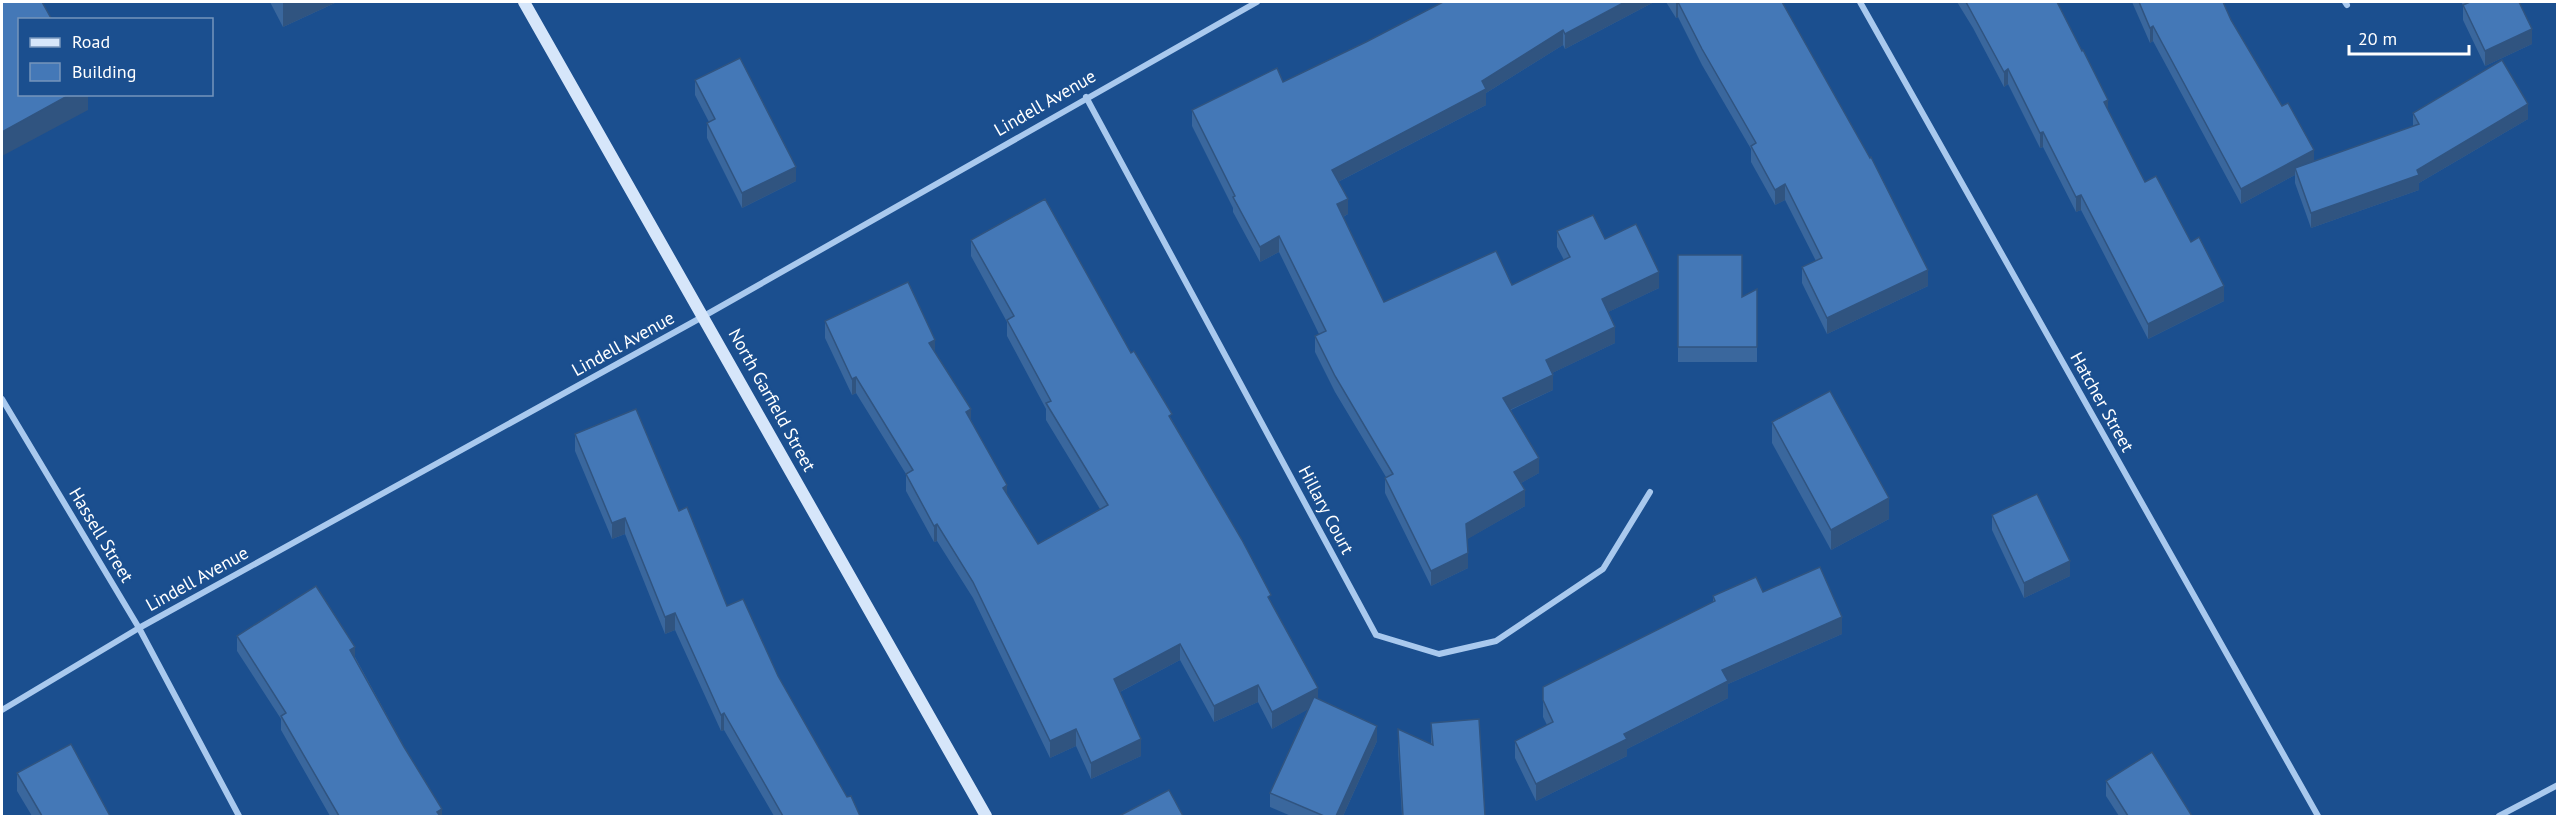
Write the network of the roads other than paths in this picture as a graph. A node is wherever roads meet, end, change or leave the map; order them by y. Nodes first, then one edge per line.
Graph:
1 (524, 2) edge
2 (1257, 2) edge
3 (1860, 2) edge
4 (1086, 97) junction
5 (704, 316) junction
6 (2, 399) edge
7 (1650, 492) dead end
8 (139, 628) junction
9 (2, 710) edge
10 (2558, 785) edge
11 (239, 816) edge
12 (986, 816) edge
13 (2318, 816) edge
14 (2499, 816) edge

1 - 5 street, North Garfield Street
2 - 4 street, Lindell Avenue
3 - 13 street, Hatcher Street
4 - 5 street, Lindell Avenue
4 - 7 street, Hillary Court
5 - 8 street, Lindell Avenue
5 - 12 street, North Garfield Street
6 - 8 street, Hassell Street
8 - 9 street, Lindell Avenue
8 - 11 street, Hassell Street
10 - 14 street

